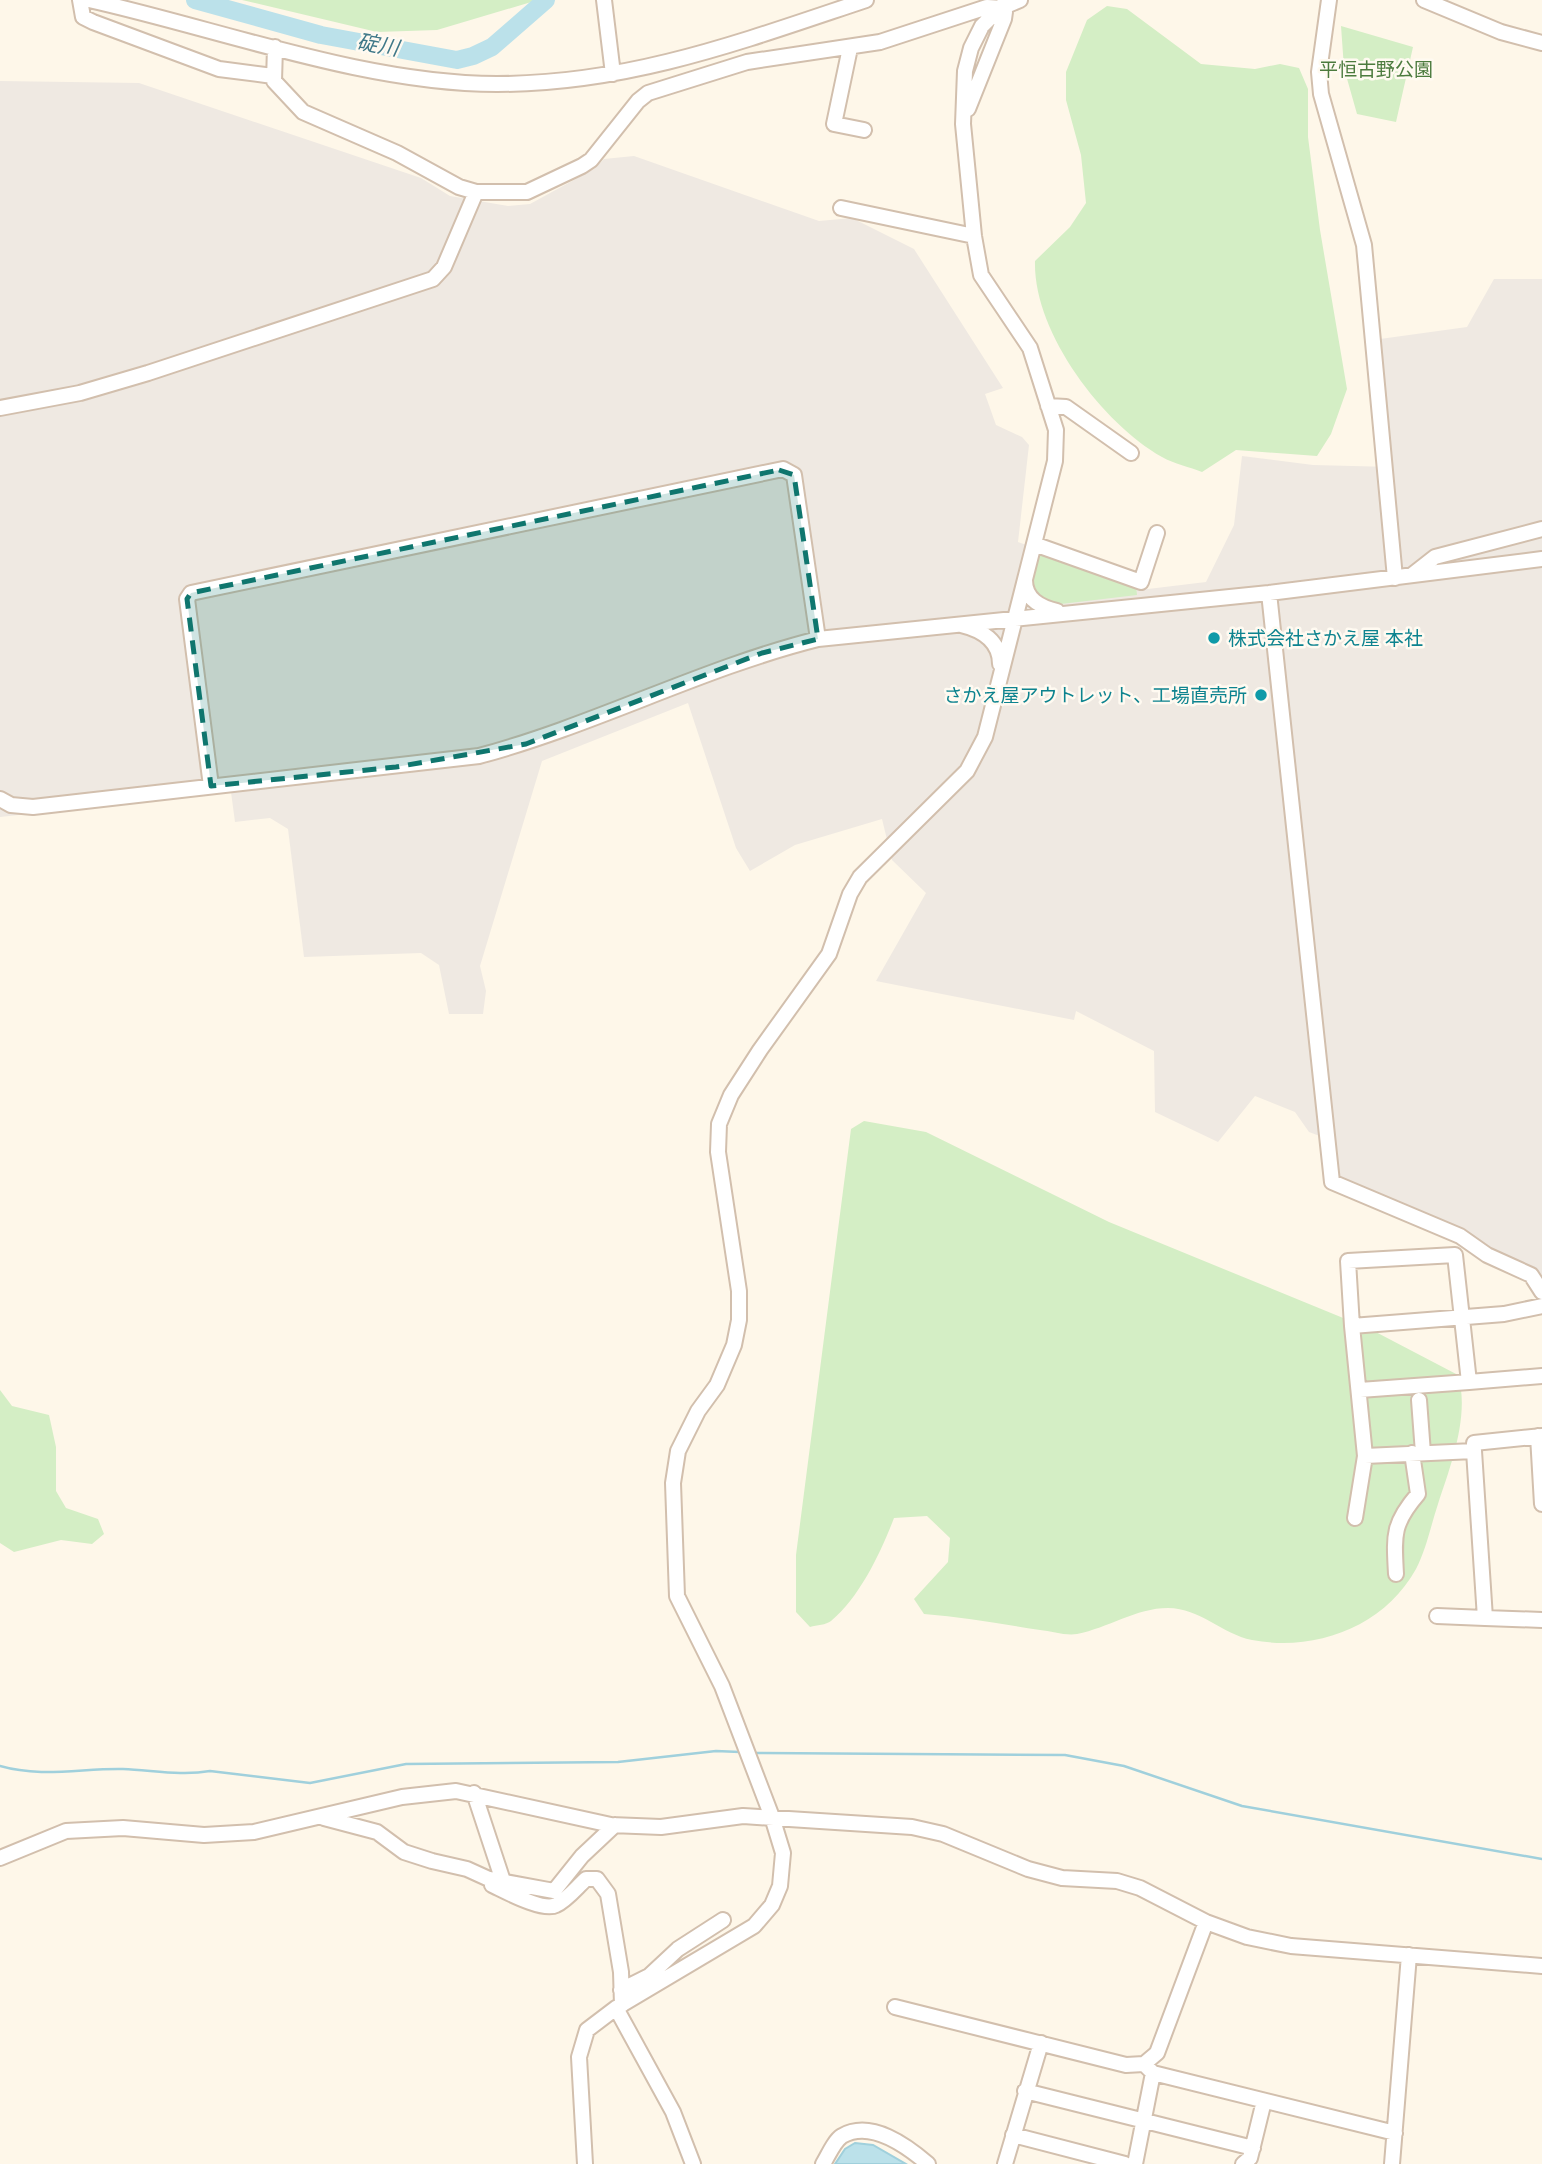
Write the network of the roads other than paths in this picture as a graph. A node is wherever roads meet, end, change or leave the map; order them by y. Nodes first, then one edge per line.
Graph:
1 (80, 0) edge
2 (89, 0) edge
3 (604, 0) edge
4 (866, 0) edge
5 (1020, 0) edge
6 (1329, 0) edge
7 (1430, 1) edge
8 (1007, 3) edge
9 (1542, 43) edge
10 (275, 47) junction
11 (850, 48) junction
12 (613, 74) junction
13 (273, 76) junction
14 (864, 130) dead end
15 (476, 192) junction
16 (841, 208) dead end
17 (975, 236) junction
18 (1048, 406) junction
19 (0, 408) edge
20 (1131, 453) dead end
21 (1542, 529) edge
22 (1157, 533) dead end
23 (1034, 544) junction
24 (1542, 559) edge
25 (1410, 576) junction
26 (1025, 578) junction
27 (1395, 578) junction
28 (1269, 593) junction
29 (1061, 612) junction
30 (1015, 617) junction
31 (953, 624) junction
32 (818, 639) junction
33 (999, 679) junction
34 (211, 786) junction
35 (0, 799) edge
36 (1542, 1292) edge
37 (1542, 1306) edge
38 (1462, 1317) junction
39 (1352, 1325) junction
40 (1542, 1376) edge
41 (1469, 1382) junction
42 (1360, 1390) junction
43 (1419, 1400) dead end
44 (1540, 1436) edge
45 (1474, 1451) junction
46 (1417, 1453) junction
47 (1365, 1456) junction
48 (1542, 1504) edge
49 (1355, 1518) dead end
50 (1396, 1574) dead end
51 (1437, 1616) dead end
52 (1485, 1618) junction
53 (1542, 1620) edge
54 (474, 1793) junction
55 (321, 1817) junction
56 (772, 1817) junction
57 (615, 1825) junction
58 (0, 1858) edge
59 (477, 1873) junction
60 (503, 1881) junction
61 (723, 1920) dead end
62 (1206, 1922) junction
63 (1409, 1955) junction
64 (1542, 1966) edge
65 (620, 2001) junction
66 (895, 2007) dead end
67 (1041, 2043) junction
68 (1149, 2068) junction
69 (1025, 2091) junction
70 (1264, 2101) junction
71 (1143, 2122) junction
72 (1395, 2133) junction
73 (1013, 2136) junction
74 (1253, 2148) junction
75 (584, 2164) edge
76 (693, 2164) edge
77 (823, 2164) edge
78 (928, 2164) edge
79 (1005, 2164) edge
80 (1125, 2164) edge
81 (1135, 2164) edge
82 (1242, 2164) edge
83 (1392, 2164) edge

1 - 13 street
2 - 10 street
3 - 12 street
4 - 12 street
5 - 8 street
6 - 27 street
7 - 9 street
8 - 11 street
8 - 17 street
10 - 12 street
10 - 13 street
11 - 14 street
11 - 15 street
13 - 15 street
15 - 19 street
16 - 17 street
17 - 18 street
18 - 20 street
18 - 23 street
21 - 25 street
22 - 23 street
23 - 26 street
24 - 25 street
25 - 27 street
26 - 29 street
26 - 30 street
27 - 28 street
28 - 29 street
28 - 36 street
29 - 30 street
30 - 31 street
30 - 33 street
31 - 32 street
31 - 33 street
32 - 34 street
32 - 34 street
33 - 56 street
34 - 35 street
37 - 38 street
38 - 39 street
38 - 39 street
38 - 41 street
39 - 42 street
40 - 41 street
41 - 42 street
42 - 47 street
43 - 46 street
44 - 45 street
44 - 48 street
45 - 46 street
45 - 52 street
46 - 47 street
46 - 50 street
47 - 49 street
51 - 52 street
52 - 53 street
54 - 55 street
54 - 57 street
54 - 60 street
55 - 58 street
55 - 59 street
56 - 57 street
56 - 62 street
56 - 65 street
57 - 60 street
59 - 60 street
59 - 65 street
61 - 65 street
62 - 63 street
62 - 68 street
63 - 64 street
63 - 72 street
65 - 75 street
65 - 76 street
66 - 67 street
67 - 68 street
67 - 69 street
68 - 70 street
68 - 71 street
69 - 71 street
69 - 73 street
70 - 72 street
70 - 74 street
71 - 74 street
71 - 81 street
72 - 83 street
73 - 79 street
73 - 80 street
74 - 82 street
77 - 78 street

